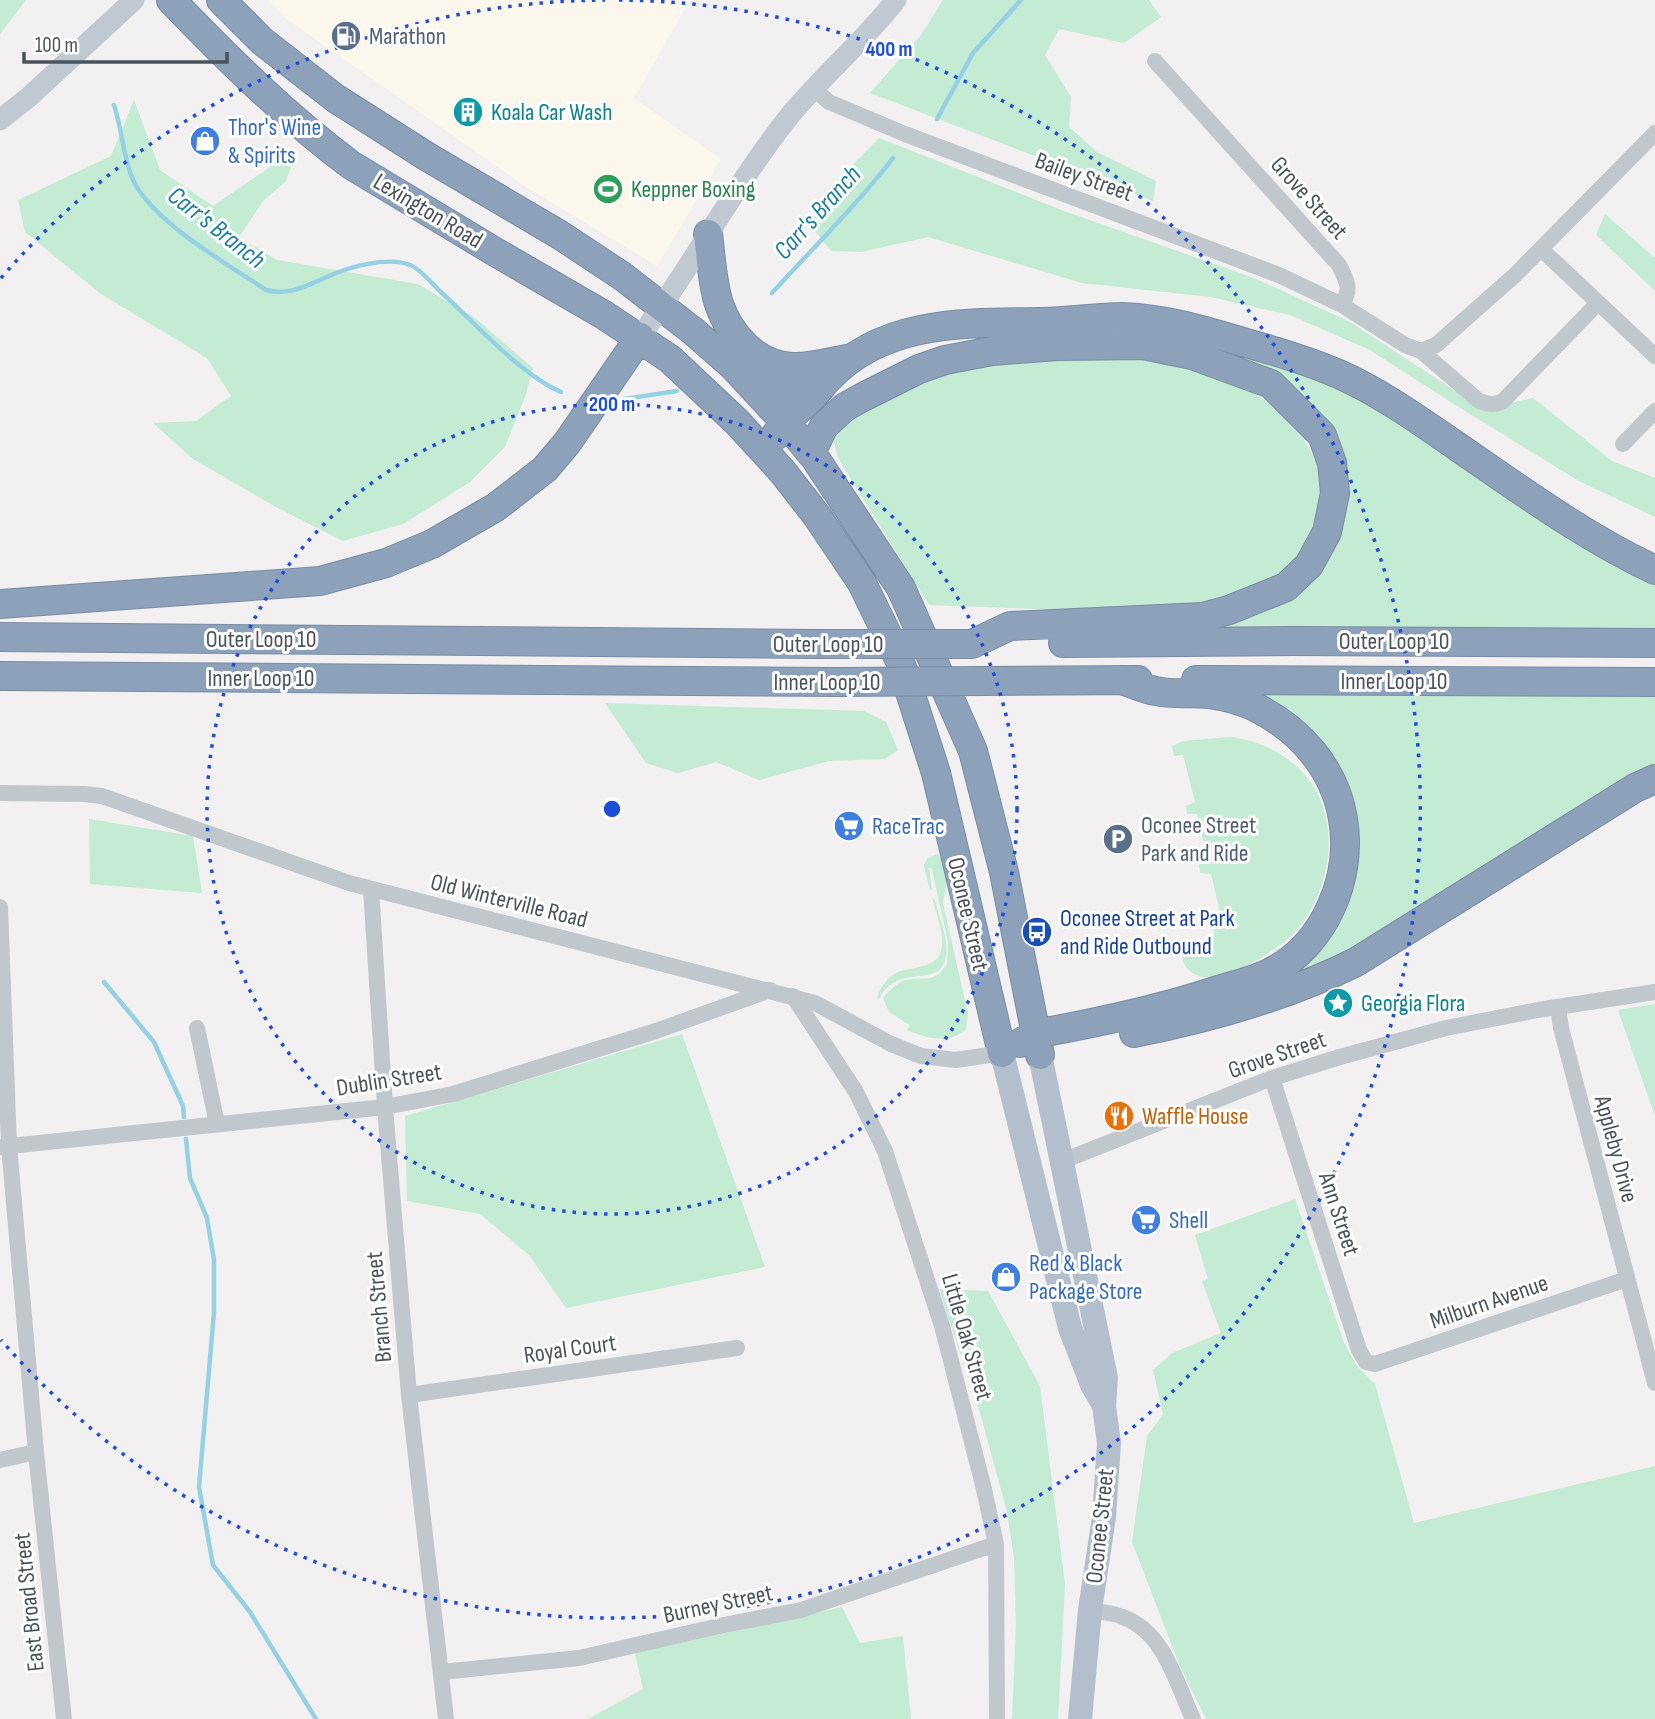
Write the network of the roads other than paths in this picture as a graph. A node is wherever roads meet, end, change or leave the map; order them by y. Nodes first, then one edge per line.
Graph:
1 (134, 0) edge
2 (171, 0) edge
3 (221, 0) edge
4 (896, 0) edge
5 (1154, 61) dead end
6 (813, 88) junction
7 (0, 120) edge
8 (1655, 132) edge
9 (702, 243) junction
10 (1541, 249) junction
11 (1598, 303) junction
12 (1342, 305) junction
13 (662, 307) junction
14 (640, 337) junction
15 (1421, 351) junction
16 (1655, 356) edge
17 (854, 358) junction
18 (741, 374) junction
19 (829, 377) junction
20 (708, 393) joint
21 (1655, 411) edge
22 (785, 422) junction
23 (1623, 444) dead end
24 (765, 453) junction
25 (811, 453) junction
26 (1655, 570) edge
27 (0, 604) edge
28 (0, 637) edge
29 (1655, 643) edge
30 (972, 644) junction
31 (0, 676) edge
32 (1121, 680) junction
33 (1655, 682) edge
34 (1655, 779) edge
35 (0, 793) edge
36 (371, 889) junction
37 (0, 907) edge
38 (771, 990) junction
39 (1655, 992) edge
40 (793, 996) junction
41 (1030, 1003) junction
42 (1558, 1007) junction
43 (1111, 1018) junction
44 (197, 1028) dead end
45 (1038, 1045) junction
46 (1002, 1053) junction
47 (1272, 1078) junction
48 (385, 1107) junction
49 (217, 1124) junction
50 (4, 1146) edge
51 (1060, 1162) junction
52 (1627, 1279) junction
53 (737, 1348) dead end
54 (1366, 1362) joint
55 (1655, 1383) edge
56 (409, 1395) junction
57 (1104, 1406) junction
58 (36, 1452) junction
59 (0, 1460) edge
60 (996, 1544) junction
61 (1090, 1610) junction
62 (442, 1672) junction
63 (64, 1719) edge
64 (446, 1719) edge
65 (997, 1719) edge
66 (1080, 1719) edge
67 (1193, 1719) edge

1 - 7 main road
2 - 14 highway, Lexington Road
3 - 13 highway, Lexington Road
4 - 6 main road
5 - 12 street, Grove Street
6 - 9 main road
6 - 12 street, Bailey Street
8 - 10 street
9 - 13 main road
9 - 17 highway
9 - 18 highway
10 - 11 street
10 - 15 street
11 - 15 street
11 - 16 street
12 - 15 street
13 - 14 main road
13 - 18 highway, Lexington Road
14 - 20 highway, Lexington Road
14 - 27 highway
17 - 19 highway
17 - 26 highway
18 - 19 highway
18 - 22 highway, Oconee Street
19 - 22 highway
20 - 24 highway, Oconee Street
21 - 23 street
22 - 24 highway
22 - 25 highway, Oconee Street
24 - 46 highway, Oconee Street
25 - 30 highway
25 - 41 highway, Oconee Street
28 - 30 highway, Outer Loop 10, bridge
29 - 30 highway, Outer Loop 10
31 - 32 highway, Inner Loop 10, bridge
32 - 33 highway, Inner Loop 10
32 - 43 highway
34 - 45 highway
35 - 36 street, Old Winterville Road
36 - 38 street, Old Winterville Road
36 - 48 street, Branch Street
37 - 50 street, East Broad Street
38 - 40 street, Old Winterville Road
38 - 48 street, Dublin Street
39 - 42 street, Grove Street
40 - 46 street, Old Winterville Road
40 - 60 street, Little Oak Street
41 - 43 highway
41 - 45 highway, Oconee Street
42 - 47 street, Grove Street
42 - 52 street, Appleby Drive
43 - 45 highway
44 - 49 street
45 - 46 highway
45 - 51 main road, Oconee Street
46 - 57 main road, Oconee Street
47 - 51 street, Grove Street
47 - 54 street, Ann Street
48 - 49 street, Dublin Street
48 - 56 street, Branch Street
49 - 50 street, Dublin Street
50 - 58 street, East Broad Street
51 - 57 main road, Oconee Street
52 - 54 street, Milburn Avenue
52 - 55 street, Appleby Drive
53 - 56 street, Royal Court
56 - 62 street, Branch Street
57 - 61 main road, Oconee Street
58 - 59 street
58 - 63 street, East Broad Street
60 - 62 street, Burney Street
60 - 65 street, Little Oak Street
61 - 66 main road
61 - 67 street, Oconee Street
62 - 64 street, Branch Street

